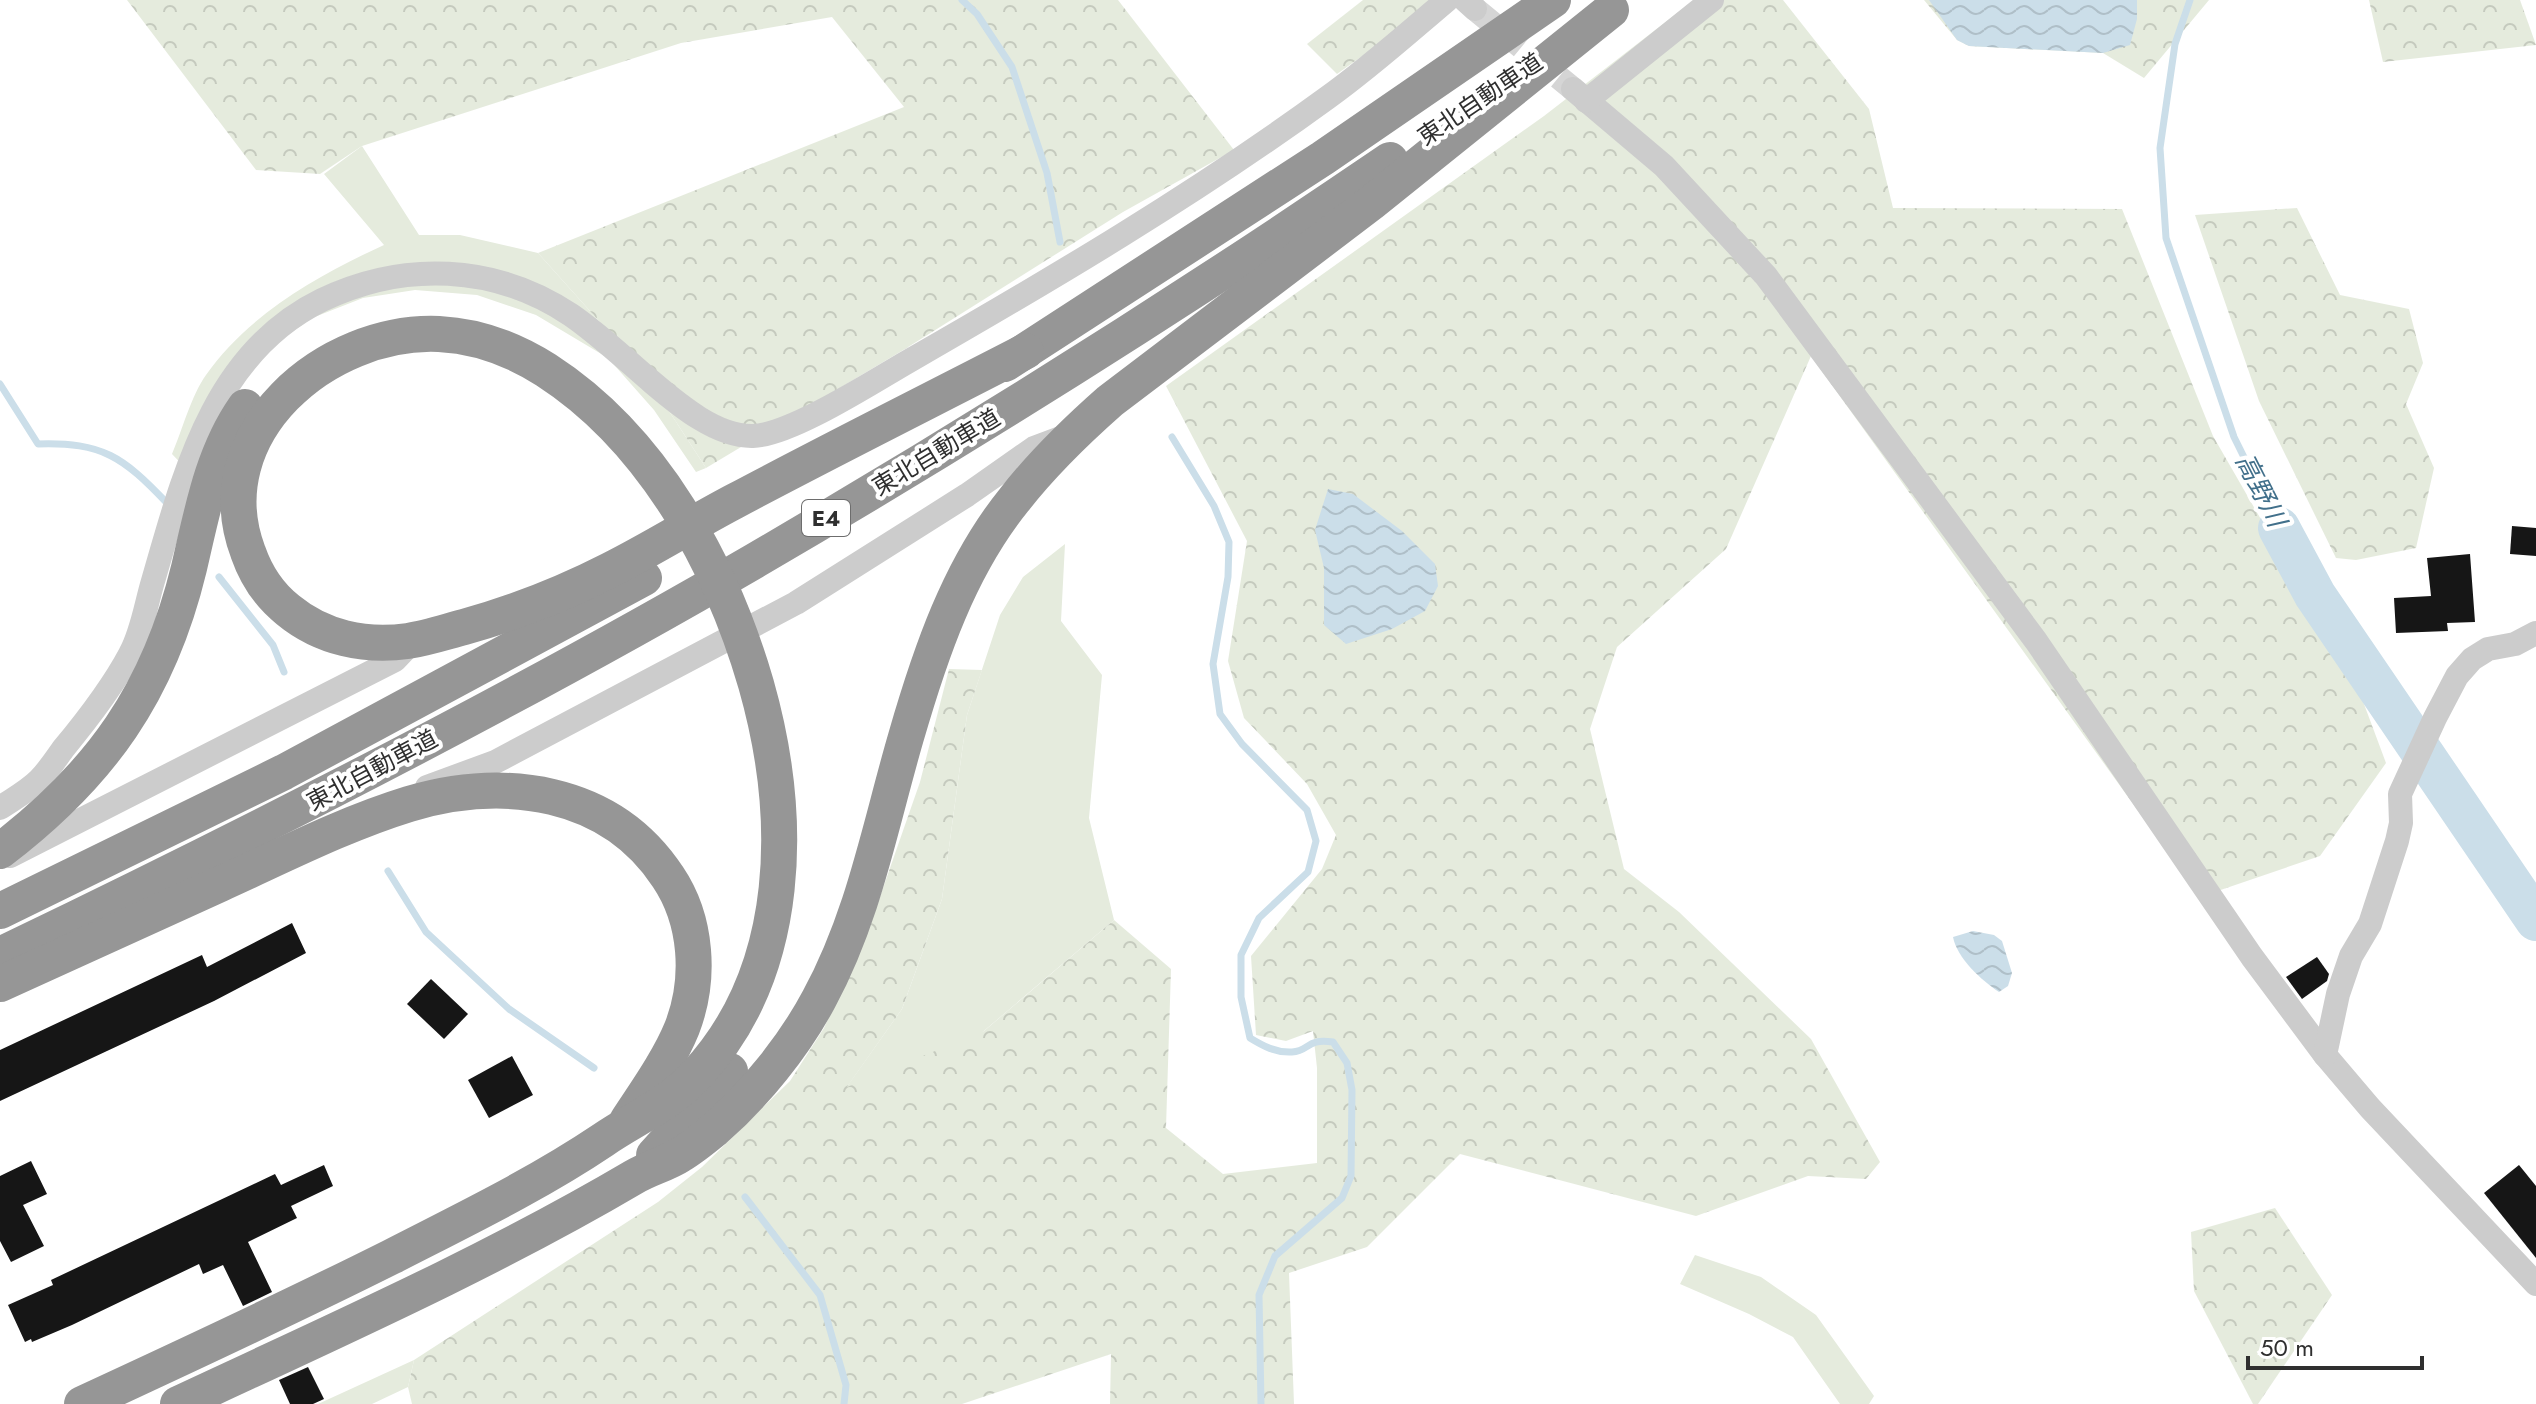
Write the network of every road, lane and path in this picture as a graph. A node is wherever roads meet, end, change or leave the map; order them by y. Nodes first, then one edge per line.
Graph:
1 (1447, 0) edge
2 (1553, 0) edge
3 (1712, 0) edge
4 (1618, 5) edge
5 (1026, 351) junction
6 (1072, 434) junction
7 (684, 498) junction
8 (2536, 633) edge
9 (414, 640) junction
10 (759, 655) junction
11 (411, 804) junction
12 (0, 808) edge
13 (0, 851) edge
14 (0, 859) edge
15 (0, 911) edge
16 (0, 955) edge
17 (0, 984) edge
18 (2325, 1055) junction
19 (624, 1126) junction
20 (638, 1175) junction
21 (2536, 1284) edge
22 (82, 1404) edge
23 (178, 1404) edge

1 - 12 street
2 - 5 highway, 東北自動車道 / E4
3 - 18 street
4 - 6 highway
4 - 16 highway, 東北自動車道 / E4
5 - 9 highway
5 - 15 highway, 東北自動車道 / E4
6 - 11 street
6 - 20 highway
7 - 9 highway
7 - 10 highway
7 - 13 highway
8 - 18 street
9 - 14 street
10 - 19 highway
10 - 20 highway
11 - 17 highway
11 - 19 highway
18 - 21 street
19 - 22 highway
20 - 23 highway

